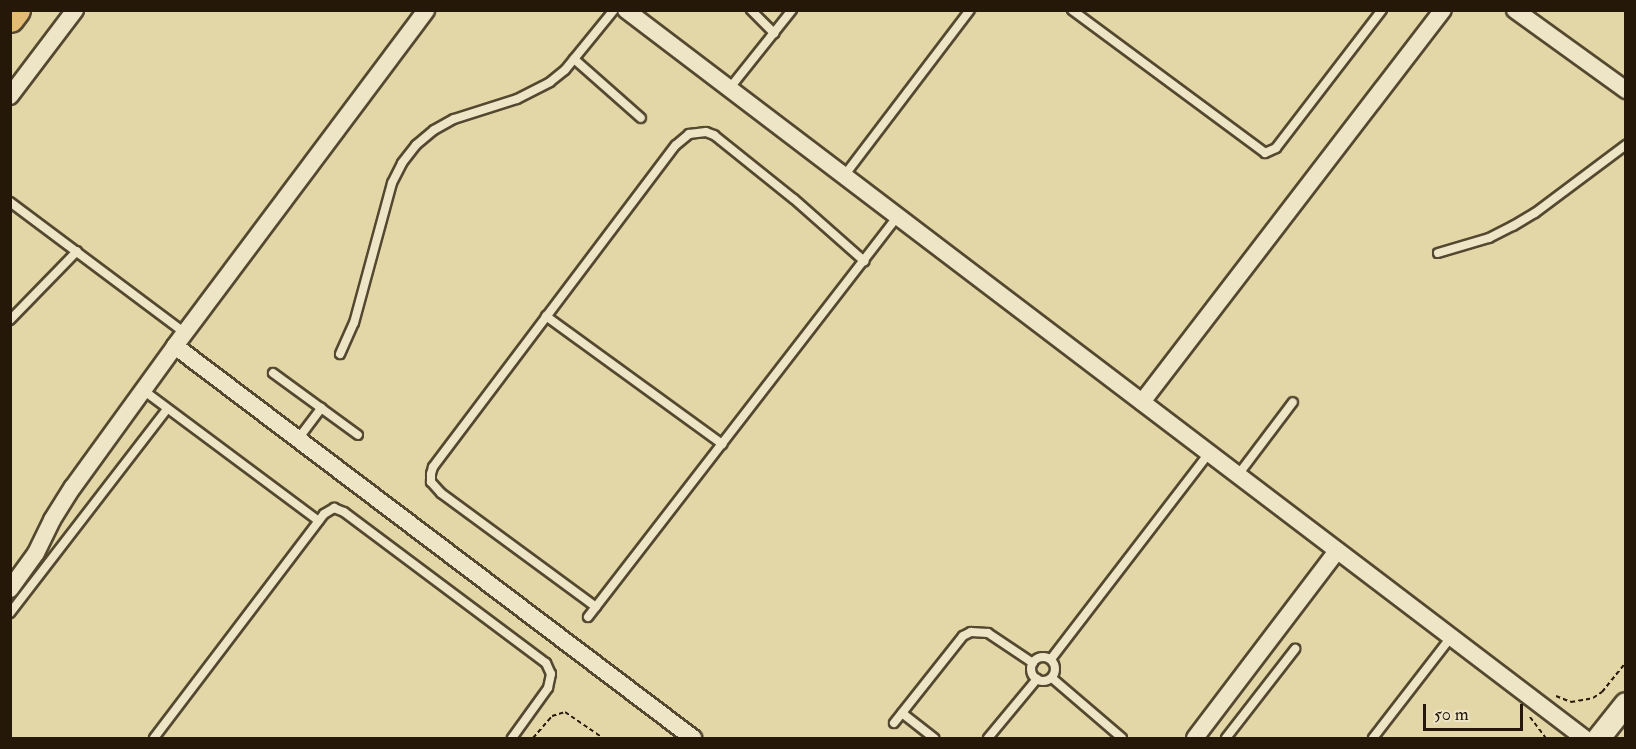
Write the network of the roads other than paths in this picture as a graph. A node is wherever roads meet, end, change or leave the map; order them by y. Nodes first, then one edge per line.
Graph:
1 (16, 10) edge
2 (75, 10) edge
3 (426, 10) edge
4 (614, 10) edge
5 (626, 10) edge
6 (751, 10) edge
7 (792, 10) edge
8 (970, 10) edge
9 (1072, 10) edge
10 (1382, 10) edge
11 (1443, 10) edge
12 (1515, 10) edge
13 (10, 18) edge
14 (774, 33) junction
15 (574, 59) junction
16 (729, 89) junction
17 (1626, 90) edge
18 (10, 96) edge
19 (641, 118) dead end
20 (1626, 145) edge
21 (844, 176) junction
22 (10, 202) edge
23 (897, 217) junction
24 (77, 251) junction
25 (1438, 253) dead end
26 (864, 261) junction
27 (546, 316) junction
28 (10, 320) edge
29 (180, 339) junction
30 (340, 354) dead end
31 (273, 373) dead end
32 (143, 390) junction
33 (1142, 402) junction
34 (1293, 402) dead end
35 (321, 408) junction
36 (168, 409) junction
37 (358, 435) dead end
38 (298, 439) junction
39 (722, 444) junction
40 (1209, 453) junction
41 (1238, 475) junction
42 (319, 521) junction
43 (1337, 551) junction
44 (10, 589) edge
45 (596, 607) junction
46 (10, 613) edge
47 (588, 617) dead end
48 (1451, 637) junction
49 (1295, 649) dead end
50 (1051, 659) junction
51 (1033, 663) junction
52 (1052, 678) junction
53 (1037, 679) junction
54 (1626, 704) edge
55 (902, 713) junction
56 (894, 723) dead end
57 (154, 738) edge
58 (512, 738) edge
59 (693, 738) edge
60 (934, 738) edge
61 (988, 738) edge
62 (1122, 738) edge
63 (1195, 738) edge
64 (1226, 738) edge
65 (1373, 738) edge
66 (1584, 738) edge
67 (1599, 738) edge

1 - 13 highway
2 - 18 street
3 - 29 street
4 - 15 lane
5 - 16 street
6 - 14 lane
7 - 14 lane
8 - 21 lane
9 - 10 lane
11 - 33 street
12 - 17 street
14 - 16 lane
15 - 19 lane
15 - 30 lane
16 - 21 street
20 - 25 lane
21 - 23 street
22 - 24 lane
23 - 26 lane
23 - 33 street
24 - 28 lane
24 - 29 lane
26 - 27 lane
26 - 39 lane
27 - 39 lane
27 - 45 lane
29 - 32 street
29 - 38 street
31 - 35 lane
32 - 36 lane
32 - 44 street
33 - 40 street
34 - 41 lane
35 - 37 lane
35 - 38 lane
36 - 42 lane
36 - 46 lane
38 - 59 street
39 - 45 lane
40 - 41 street
40 - 50 lane
41 - 43 street
42 - 57 lane
42 - 58 lane
43 - 48 street
43 - 63 street
45 - 47 lane
48 - 65 lane
48 - 66 street
49 - 64 lane
50 - 51 lane
50 - 52 lane
51 - 53 lane
51 - 55 lane
52 - 53 lane
52 - 62 lane
53 - 61 lane
54 - 67 street
55 - 56 lane
55 - 60 lane

